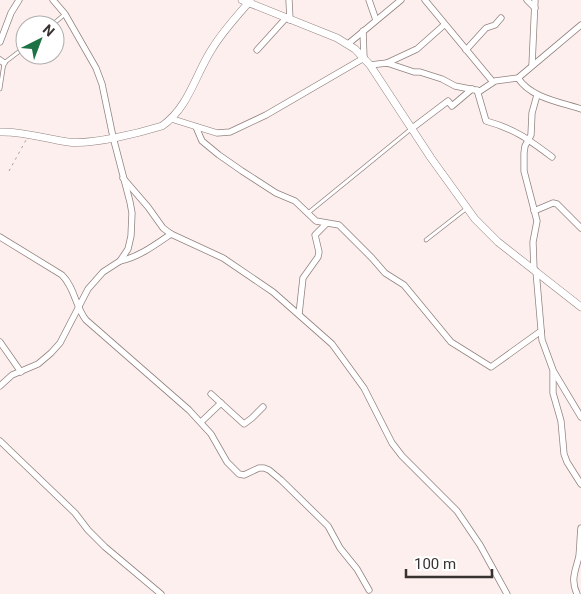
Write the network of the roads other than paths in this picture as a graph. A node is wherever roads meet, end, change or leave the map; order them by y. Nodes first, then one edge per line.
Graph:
1 (19, 0) edge
2 (53, 0) edge
3 (290, 0) edge
4 (368, 0) edge
5 (401, 0) edge
6 (424, 0) edge
7 (527, 0) edge
8 (535, 0) edge
9 (247, 1) edge
10 (536, 8) junction
11 (65, 14) joint
12 (502, 18) dead end
13 (288, 19) junction
14 (376, 20) junction
15 (444, 25) junction
16 (581, 25) edge
17 (363, 31) junction
18 (0, 42) edge
19 (348, 44) junction
20 (257, 50) dead end
21 (466, 50) junction
22 (15, 53) edge
23 (364, 58) junction
24 (2, 61) edge
25 (387, 63) junction
26 (370, 65) junction
27 (532, 65) junction
28 (518, 78) junction
29 (493, 82) junction
30 (0, 89) edge
31 (475, 90) junction
32 (537, 95) junction
33 (581, 109) edge
34 (172, 119) junction
35 (196, 127) junction
36 (411, 129) junction
37 (0, 132) edge
38 (113, 137) junction
39 (529, 140) junction
40 (552, 157) dead end
41 (123, 178) junction
42 (468, 208) junction
43 (534, 211) junction
44 (308, 214) junction
45 (326, 224) junction
46 (581, 228) edge
47 (170, 234) junction
48 (0, 237) edge
49 (426, 240) dead end
50 (120, 261) junction
51 (535, 270) junction
52 (78, 306) junction
53 (581, 307) edge
54 (299, 314) junction
55 (541, 331) junction
56 (0, 342) edge
57 (553, 370) junction
58 (20, 372) junction
59 (0, 386) edge
60 (212, 394) dead end
61 (221, 403) junction
62 (263, 407) dead end
63 (581, 417) edge
64 (201, 422) junction
65 (0, 441) edge
66 (581, 484) edge
67 (581, 528) edge
68 (369, 590) dead end
69 (161, 594) edge
70 (507, 594) edge
71 (577, 594) edge

1 - 18 street
2 - 11 street
3 - 13 street
4 - 14 street
5 - 14 street
6 - 15 street
7 - 10 street
8 - 10 street
9 - 13 street
9 - 34 street
10 - 27 street
11 - 38 street
12 - 21 street
13 - 19 street
13 - 20 street
14 - 17 street
15 - 21 street
15 - 25 street
16 - 27 street
17 - 19 street
17 - 23 street
19 - 23 street
21 - 29 street
22 - 24 lane
23 - 26 street
23 - 35 street
24 - 30 lane
25 - 26 street
25 - 31 street
26 - 36 street
27 - 28 street
28 - 29 street
28 - 32 street
29 - 31 street
31 - 36 street
31 - 39 street
32 - 33 street
32 - 39 street
34 - 35 street
34 - 38 street
35 - 44 street
36 - 42 street
36 - 44 lane
37 - 38 street
38 - 41 street
39 - 40 street
39 - 43 street
41 - 47 street
41 - 50 street
42 - 49 lane
42 - 51 street
43 - 46 street
43 - 51 street
44 - 45 street
45 - 54 street
45 - 55 street
47 - 50 street
47 - 54 street
48 - 52 street
50 - 52 street
51 - 53 street
51 - 55 street
52 - 58 street
52 - 64 street
54 - 70 street
55 - 57 street
56 - 58 street
57 - 63 street
57 - 66 street
58 - 59 street
60 - 61 street
61 - 62 street
61 - 64 street
64 - 68 street
65 - 69 street
67 - 71 street

